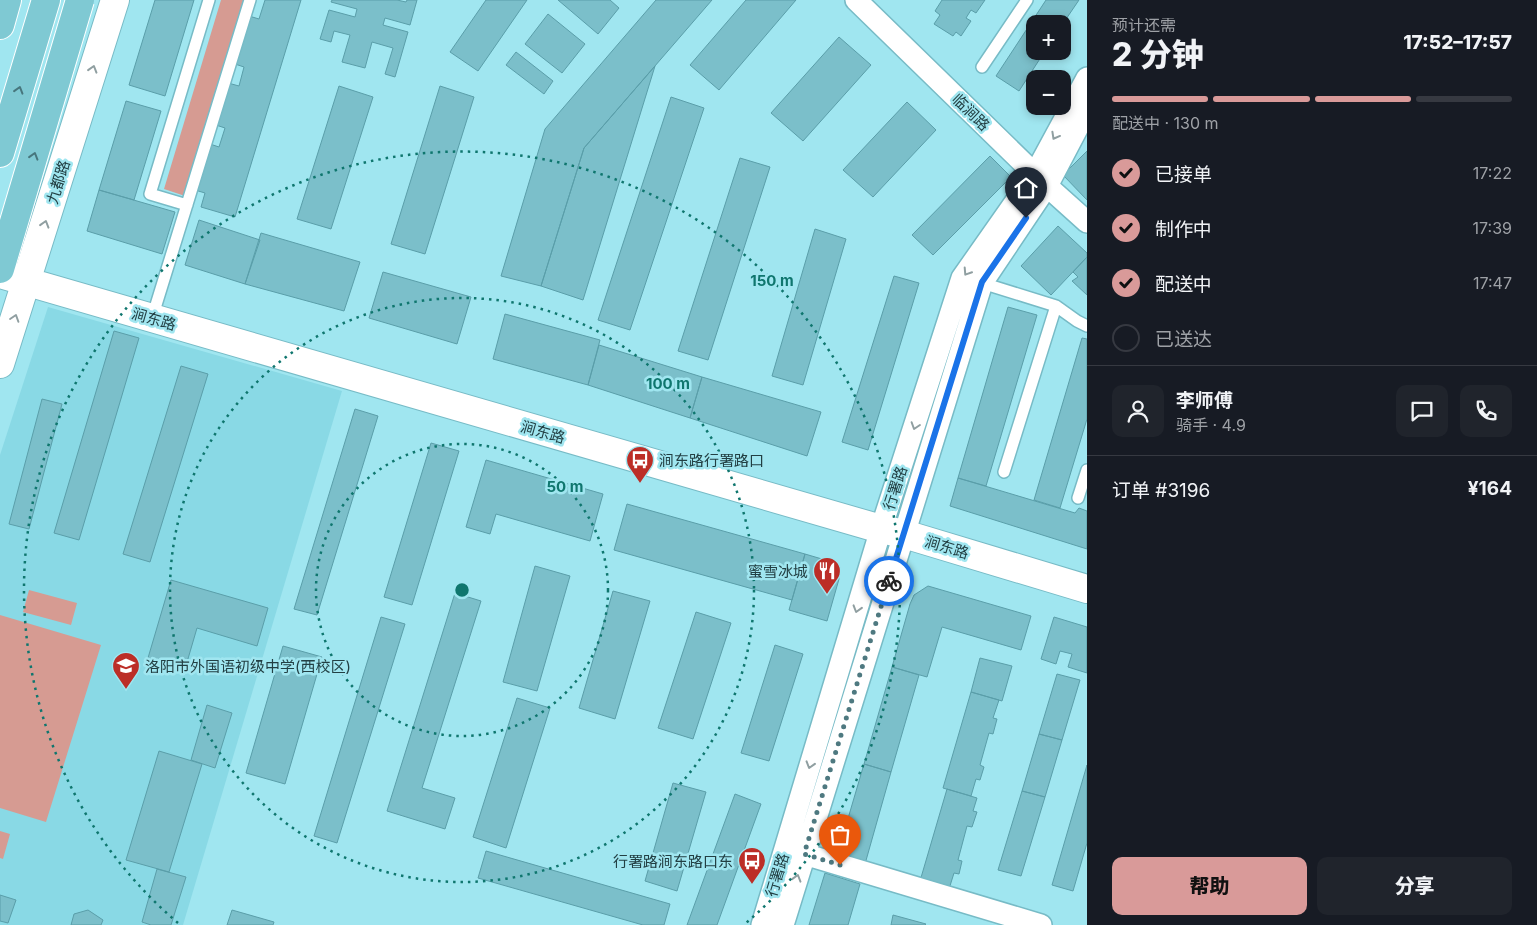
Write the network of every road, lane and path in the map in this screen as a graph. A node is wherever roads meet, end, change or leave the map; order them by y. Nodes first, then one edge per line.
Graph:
1 (7, 0) edge
2 (46, 0) edge
3 (80, 0) edge
4 (115, 0) edge
5 (209, 0) edge
6 (250, 0) edge
7 (856, 0) edge
8 (1027, 0) edge
9 (0, 25) edge
10 (982, 67) dead end
11 (1087, 78) edge
12 (1084, 124) edge
13 (0, 153) edge
14 (1041, 180) junction
15 (187, 205) junction
16 (1087, 222) edge
17 (0, 262) edge
18 (0, 269) edge
19 (0, 274) edge
20 (28, 276) junction
21 (982, 282) junction
22 (1056, 306) junction
23 (154, 313) junction
24 (1087, 326) edge
25 (0, 364) edge
26 (1087, 470) edge
27 (1004, 472) dead end
28 (1078, 498) dead end
29 (895, 525) junction
30 (1087, 576) edge
31 (1087, 589) edge
32 (804, 854) junction
33 (762, 925) edge
34 (783, 925) edge
35 (1041, 925) edge

1 - 9 main road
13 -> 2 main road
18 -> 3 main road, bridge
20 -> 4 street, 九都路
5 - 15 lane
6 - 15 lane
7 - 14 street, 临涧路
8 - 10 lane
11 -> 14 street, 行署路
12 - 14 street, 行署路
14 - 16 street, 临涧路
14 - 21 street, 行署路
14 -> 29 street, 行署路
15 - 23 lane
17 - 20 street, 涧东路
19 - 20 street, 涧东路
20 - 23 street, 涧东路
25 -> 20 street, 九都路
21 - 22 lane
21 - 29 street, 行署路
22 - 24 lane
22 - 27 lane
23 - 29 street, 涧东路
26 - 28 lane
29 - 30 street, 涧东路
29 - 31 street, 涧东路
29 - 32 street, 行署路
29 -> 33 street, 行署路
34 -> 32 street, 行署路
32 - 35 street

